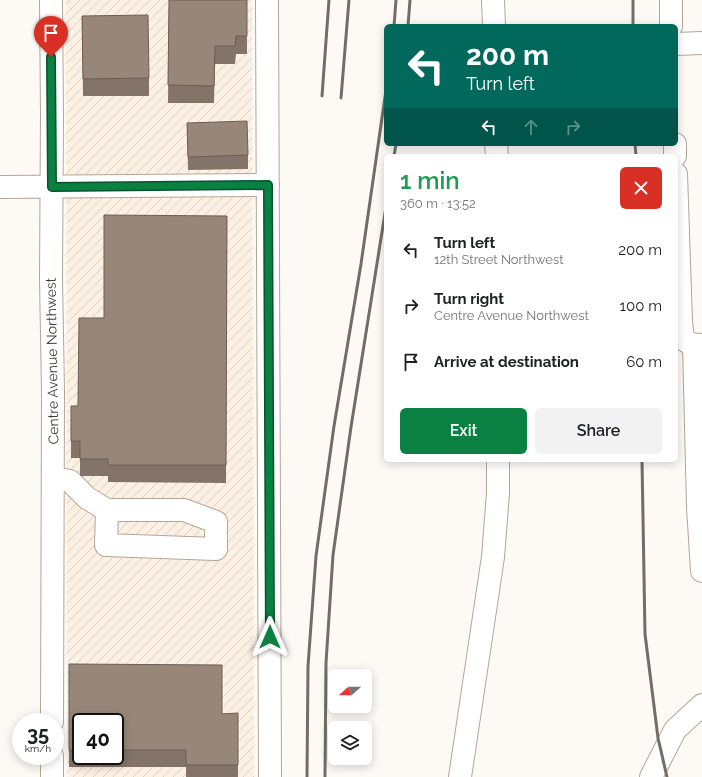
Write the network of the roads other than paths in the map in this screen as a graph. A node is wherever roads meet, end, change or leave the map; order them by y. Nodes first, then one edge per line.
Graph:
1 (51, 0) edge
2 (267, 0) edge
3 (493, 0) edge
4 (671, 0) edge
5 (494, 24) edge
6 (671, 24) edge
7 (702, 43) edge
8 (678, 44) edge
9 (268, 185) junction
10 (0, 187) edge
11 (52, 187) junction
12 (678, 233) edge
13 (698, 345) edge
14 (498, 462) edge
15 (52, 478) junction
16 (107, 510) junction
17 (702, 571) edge
18 (702, 705) edge
19 (52, 713) edge
20 (52, 765) edge
21 (52, 777) edge
22 (270, 777) edge
23 (460, 777) edge
24 (651, 777) edge

1 - 11 street, Centre Avenue Northwest
2 - 9 street
3 - 5 street
4 - 6 street
7 - 8 street
9 - 11 street
9 - 22 street
10 - 11 street
11 - 15 street, Centre Avenue Northwest
12 - 13 street
13 - 17 street
14 - 23 street
15 - 16 street
15 - 19 street, Centre Avenue Northwest
16 - 16 street
18 - 24 street
20 - 21 street

